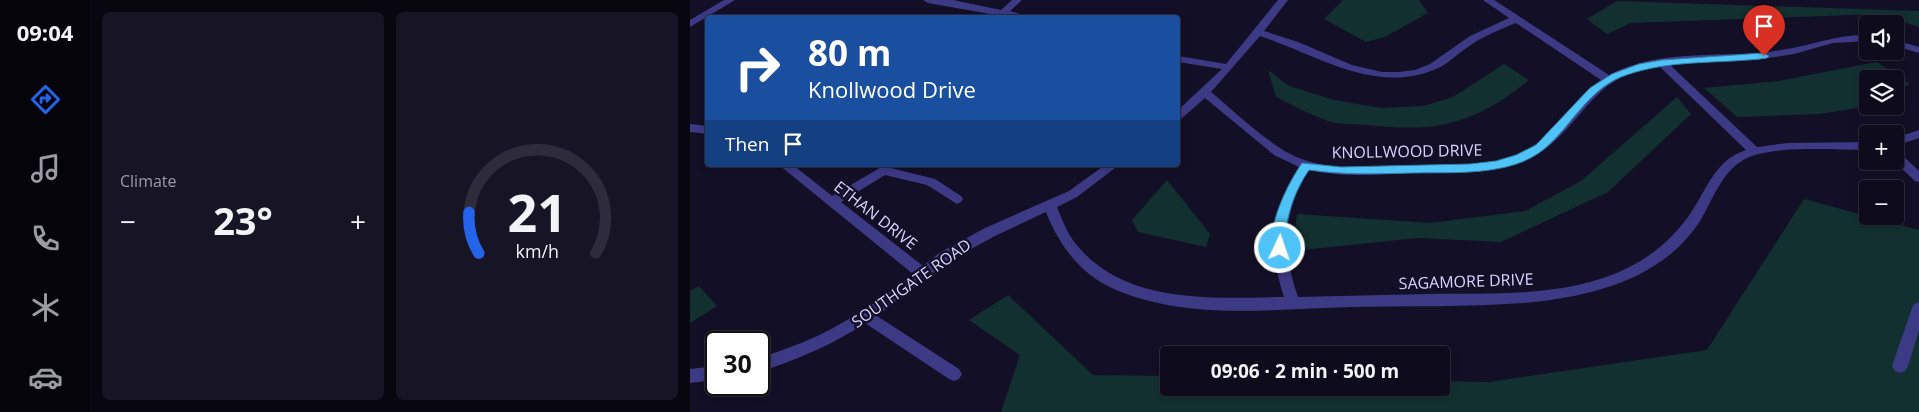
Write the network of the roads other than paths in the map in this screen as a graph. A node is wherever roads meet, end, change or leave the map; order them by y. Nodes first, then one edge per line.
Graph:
1 (711, 0) edge
2 (928, 0) edge
3 (1017, 0) edge
4 (1283, 0) edge
5 (1488, 0) edge
6 (727, 2) edge
7 (1004, 12) junction
8 (705, 15) edge
9 (705, 15) edge
10 (1017, 15) edge
11 (1516, 19) junction
12 (690, 24) edge
13 (1259, 32) junction
14 (1859, 38) edge
15 (1904, 46) edge
16 (1919, 50) edge
17 (1180, 58) edge
18 (1662, 63) junction
19 (1228, 67) junction
20 (1609, 80) junction
21 (1204, 92) junction
22 (1180, 113) edge
23 (690, 128) edge
24 (705, 130) edge
25 (1919, 134) edge
26 (1904, 139) edge
27 (1859, 146) edge
28 (1754, 152) junction
29 (1904, 164) edge
30 (1306, 166) junction
31 (788, 167) edge
32 (1110, 167) edge
33 (887, 168) edge
34 (1919, 178) edge
35 (957, 199) dead end
36 (832, 202) junction
37 (1050, 205) junction
38 (922, 272) junction
39 (1294, 302) junction
40 (1919, 308) edge
41 (866, 316) junction
42 (770, 361) edge
43 (1900, 366) dead end
44 (705, 374) edge
45 (954, 374) dead end
46 (690, 376) edge

1 - 6 street
2 - 7 street
3 - 7 street
4 - 13 street
5 - 11 street
6 - 9 street
7 - 10 street
8 - 12 street
11 - 13 street
11 - 20 street
13 - 19 street
14 - 18 street, KNOLLWOOD DRIVE
15 - 16 street
17 - 19 street
18 - 20 street, KNOLLWOOD DRIVE
18 - 28 street
19 - 21 street
20 - 30 street, KNOLLWOOD DRIVE
21 - 22 street
21 - 30 street, KNOLLWOOD DRIVE
23 - 24 street
25 - 26 street
27 - 28 street, SAGAMORE DRIVE
28 - 39 street, SAGAMORE DRIVE
29 - 34 street
30 - 39 street
31 - 36 street, ETHAN DRIVE
32 - 37 street, SOUTHGATE ROAD
33 - 35 street
33 - 36 street
36 - 38 street, ETHAN DRIVE
37 - 38 street, SOUTHGATE ROAD
37 - 39 street, SAGAMORE DRIVE
38 - 41 street, SOUTHGATE ROAD
40 - 43 street
41 - 42 street, SOUTHGATE ROAD
41 - 45 street
44 - 46 street

